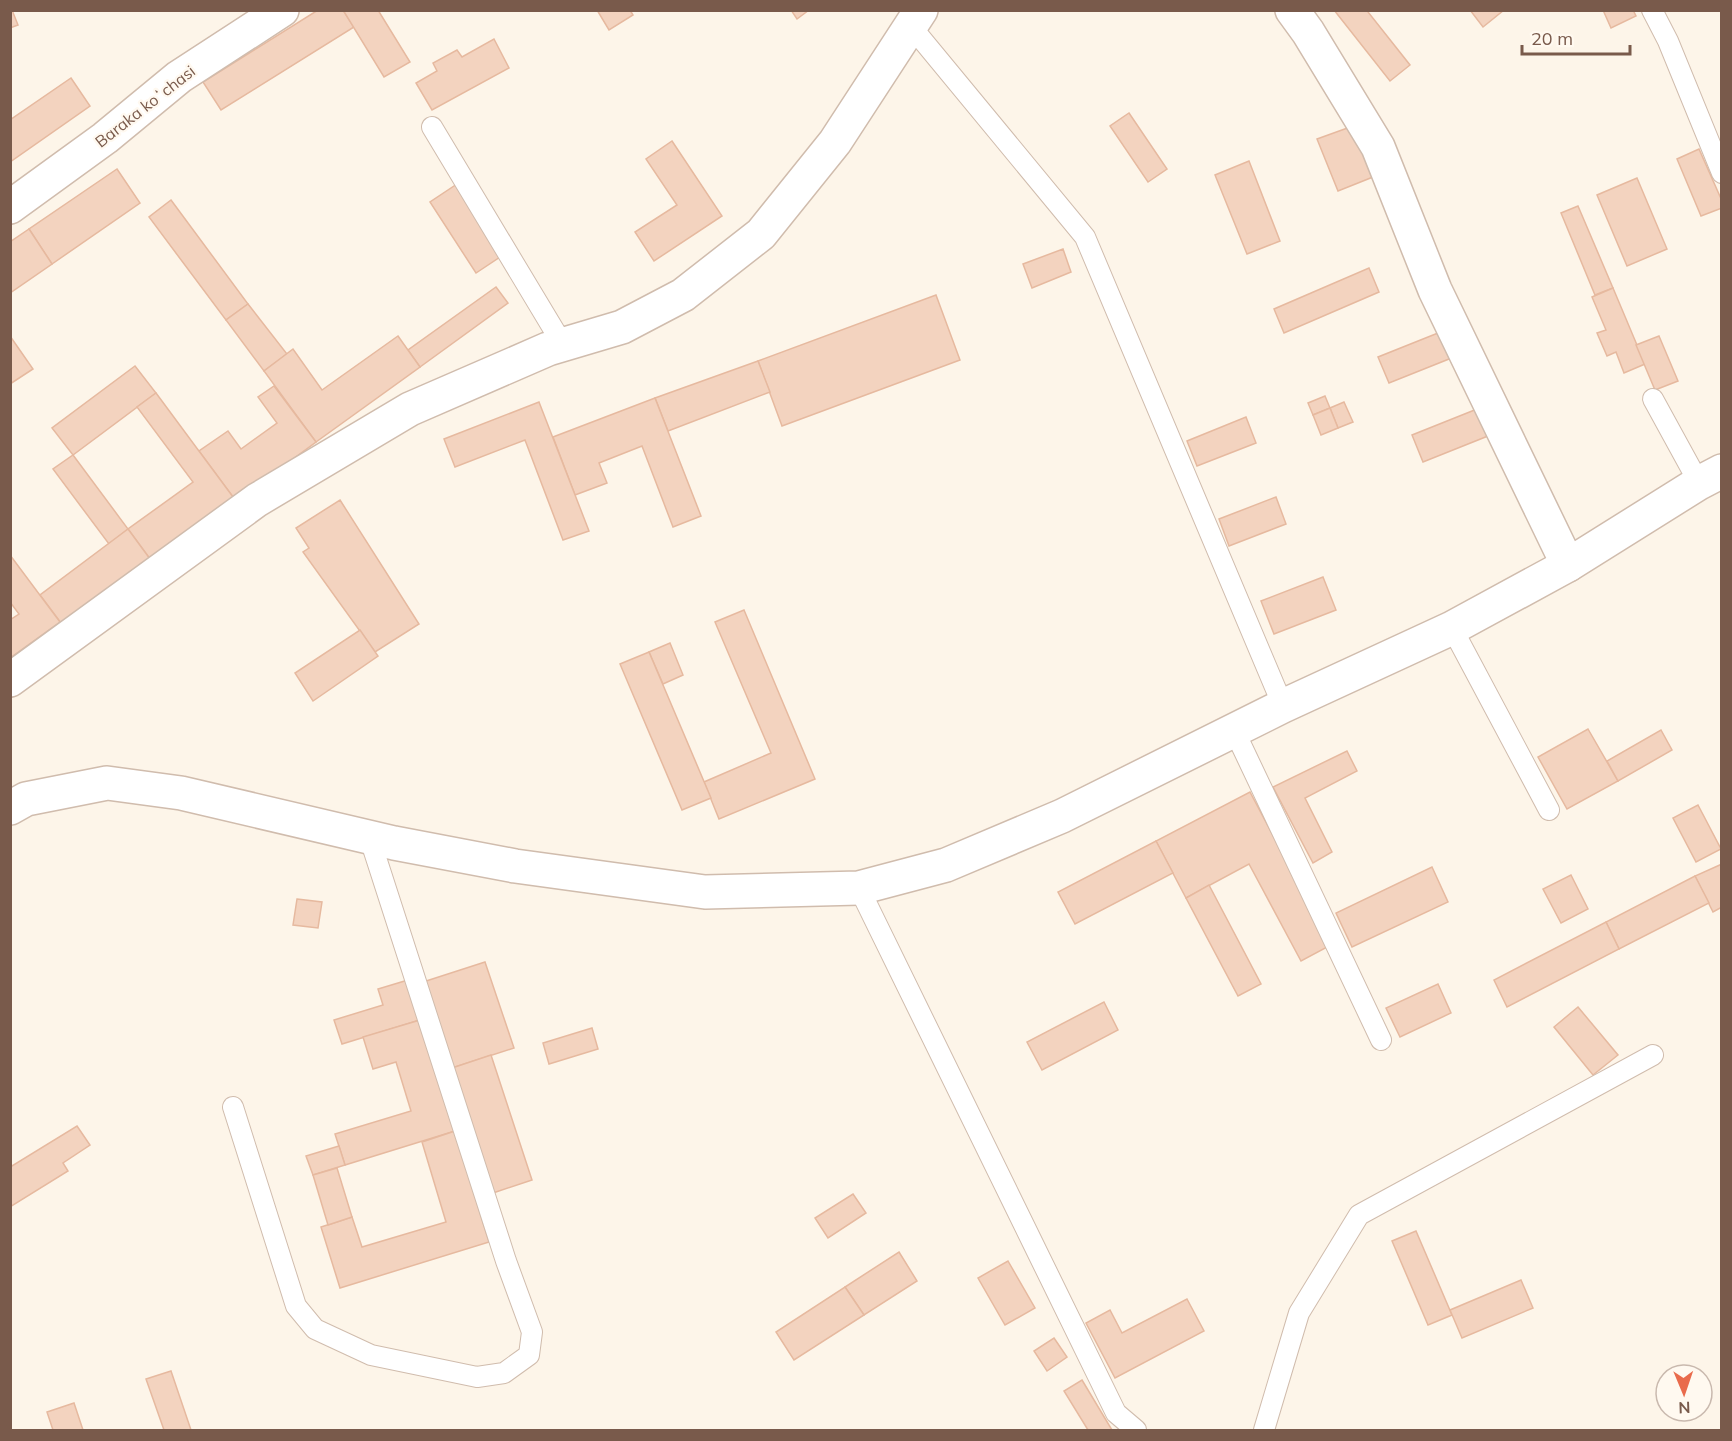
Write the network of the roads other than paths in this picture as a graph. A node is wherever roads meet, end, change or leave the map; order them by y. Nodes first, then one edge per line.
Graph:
1 (282, 10) edge
2 (1292, 10) edge
3 (1652, 10) edge
4 (915, 18) edge
5 (432, 127) dead end
6 (1722, 173) edge
7 (10, 207) edge
8 (563, 345) junction
9 (1653, 399) dead end
10 (1710, 477) edge
11 (1568, 565) junction
12 (1452, 628) junction
13 (10, 680) edge
14 (1283, 706) junction
15 (1234, 729) junction
16 (10, 808) edge
17 (1549, 810) dead end
18 (369, 836) junction
19 (859, 888) junction
20 (1381, 1040) dead end
21 (1653, 1056) dead end
22 (233, 1107) dead end
23 (1136, 1431) edge
24 (1264, 1431) edge

1 - 7 street, Baraka koʻchasi
2 - 11 street
3 - 6 lane
4 - 8 street
4 - 14 lane
5 - 8 lane
8 - 13 street
9 - 10 lane
10 - 11 street
11 - 12 street
12 - 14 street
12 - 17 lane
14 - 15 street
15 - 19 street
15 - 20 lane
16 - 18 street
18 - 19 street
18 - 22 lane
19 - 23 lane
21 - 24 lane

